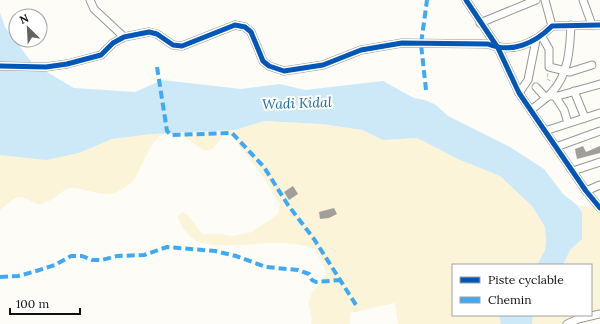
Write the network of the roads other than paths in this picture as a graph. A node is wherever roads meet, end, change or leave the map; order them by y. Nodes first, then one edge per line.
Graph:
1 (90, 0) edge
2 (466, 0) edge
3 (514, 0) edge
4 (536, 0) edge
5 (545, 0) edge
6 (583, 0) edge
7 (516, 8) junction
8 (480, 23) junction
9 (571, 25) junction
10 (596, 25) edge
11 (552, 26) junction
12 (124, 37) junction
13 (539, 38) junction
14 (498, 48) junction
15 (592, 65) dead end
16 (0, 66) edge
17 (564, 71) junction
18 (600, 84) edge
19 (536, 87) dead end
20 (574, 91) junction
21 (519, 93) junction
22 (550, 97) junction
23 (531, 110) junction
24 (600, 113) edge
25 (584, 118) junction
26 (568, 124) junction
27 (545, 131) junction
28 (600, 131) edge
29 (556, 146) junction
30 (600, 162) edge
31 (573, 171) junction
32 (600, 185) edge
33 (586, 191) junction
34 (600, 208) edge
35 (591, 316) joint
36 (567, 324) edge
37 (588, 324) edge

1 - 12 street
2 - 8 street
3 - 7 street
4 - 7 street
5 - 11 street
6 - 10 street
7 - 8 street
8 - 14 street
9 - 10 street
9 - 11 street
9 - 17 street
11 - 13 street
12 - 14 street
12 - 16 street
13 - 14 street
13 - 17 street
13 - 21 street
14 - 21 street
15 - 17 street
17 - 22 street
18 - 20 street
19 - 22 street
20 - 22 street
20 - 25 street
21 - 23 street
22 - 23 street
22 - 26 street
23 - 27 street
24 - 25 street
25 - 26 street
26 - 27 street
27 - 29 street
28 - 29 street
29 - 31 street
30 - 31 street
31 - 33 street
32 - 33 street
33 - 34 street
35 - 36 street
35 - 37 street

